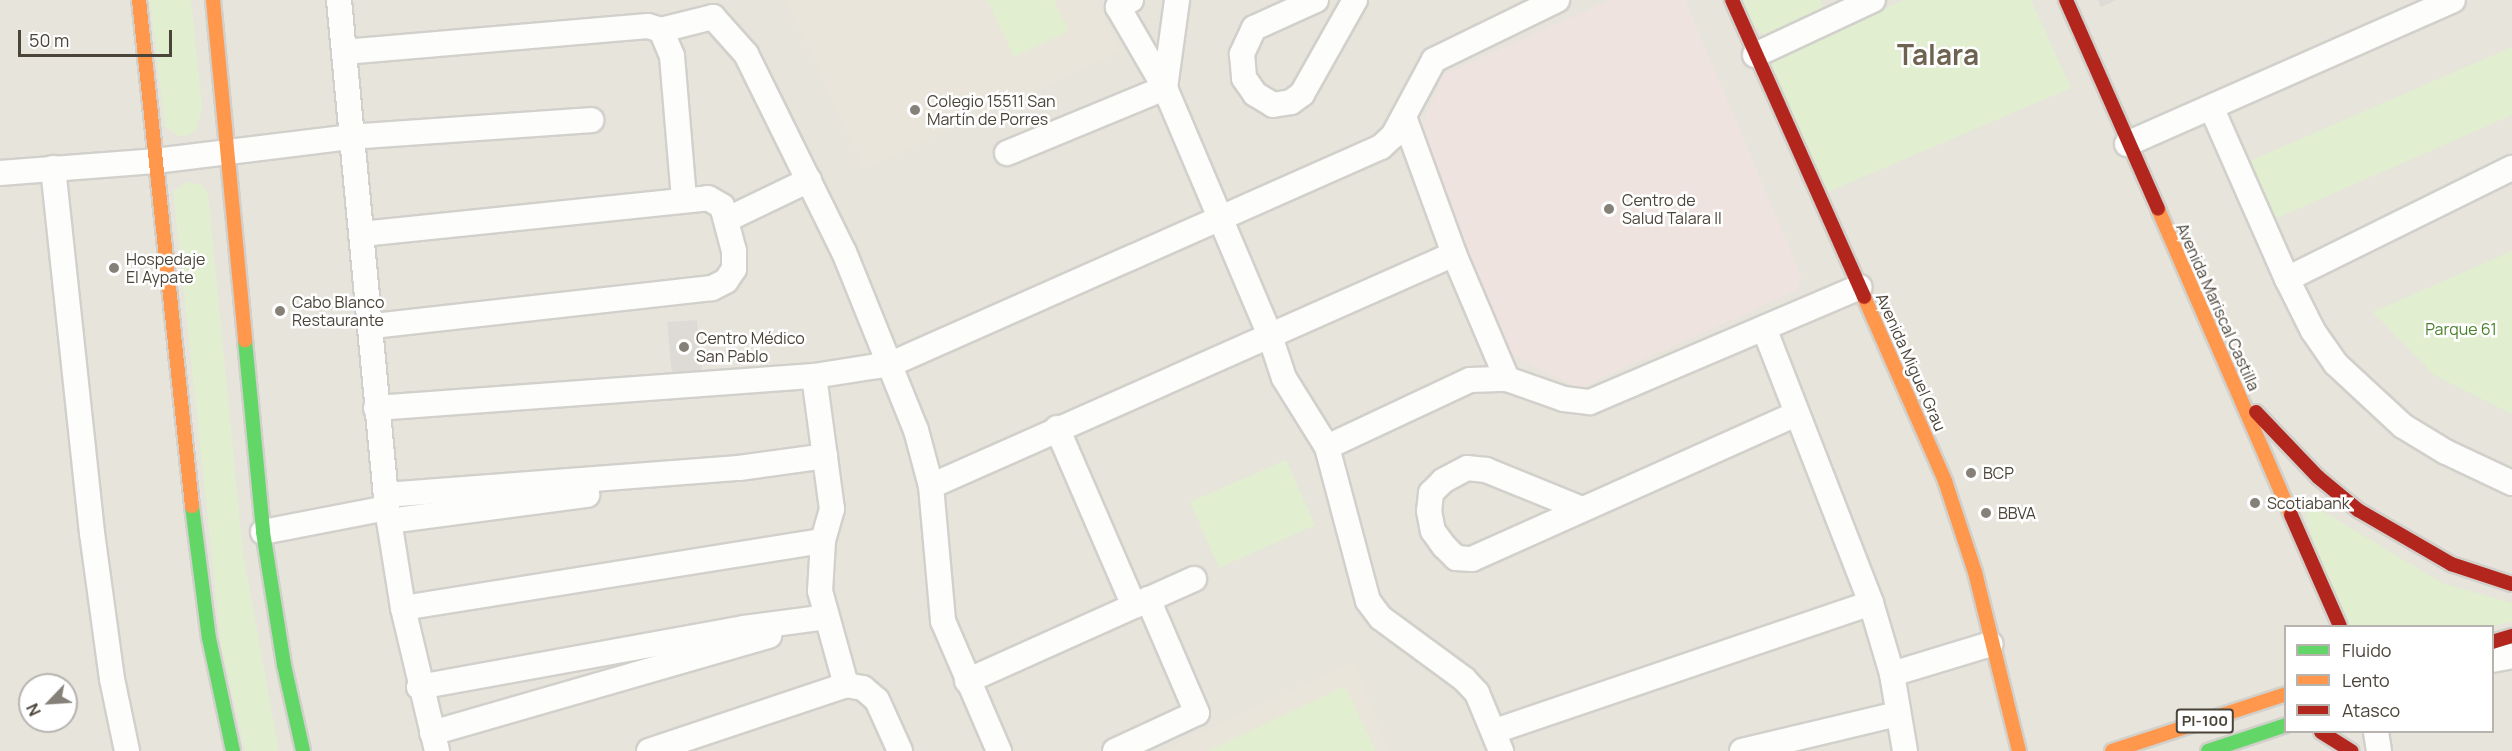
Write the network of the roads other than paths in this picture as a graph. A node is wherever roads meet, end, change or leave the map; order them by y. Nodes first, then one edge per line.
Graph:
1 (139, 0) edge
2 (213, 0) edge
3 (339, 0) edge
4 (1131, 0) edge
5 (1177, 0) edge
6 (1316, 0) edge
7 (1355, 0) edge
8 (1557, 0) edge
9 (1732, 0) edge
10 (1873, 0) edge
11 (2066, 0) edge
12 (2453, 0) edge
13 (661, 30) junction
14 (344, 52) junction
15 (1755, 54) junction
16 (1165, 88) junction
17 (2212, 109) junction
18 (1404, 117) junction
19 (591, 120) dead end
20 (350, 137) junction
21 (2127, 144) junction
22 (229, 153) junction
23 (1007, 153) dead end
24 (155, 161) junction
25 (53, 168) junction
26 (2512, 168) edge
27 (0, 174) edge
28 (809, 180) junction
29 (684, 199) junction
30 (1218, 218) junction
31 (728, 219) junction
32 (362, 234) junction
33 (1454, 254) junction
34 (2287, 279) junction
35 (1860, 288) junction
36 (372, 326) junction
37 (1764, 328) junction
38 (1269, 333) junction
39 (891, 364) junction
40 (814, 376) junction
41 (1508, 379) junction
42 (2238, 392) junction
43 (376, 408) junction
44 (1796, 414) junction
45 (1057, 428) junction
46 (1327, 447) junction
47 (825, 456) junction
48 (2512, 483) edge
49 (931, 486) junction
50 (388, 508) junction
51 (1582, 509) junction
52 (263, 532) junction
53 (823, 541) junction
54 (1194, 579) dead end
55 (2512, 584) edge
56 (1141, 603) junction
57 (1871, 603) junction
58 (403, 608) junction
59 (826, 617) junction
60 (2339, 625) edge
61 (2512, 636) edge
62 (2494, 642) edge
63 (1991, 644) junction
64 (2512, 656) edge
65 (2494, 660) edge
66 (1892, 674) junction
67 (967, 681) junction
68 (846, 685) junction
69 (419, 687) junction
70 (2284, 695) edge
71 (1897, 714) junction
72 (2284, 726) edge
73 (2323, 733) edge
74 (2376, 733) edge
75 (1498, 741) edge
76 (434, 742) edge
77 (894, 749) edge
78 (127, 751) edge
79 (233, 751) edge
80 (303, 751) edge
81 (649, 751) edge
82 (999, 751) edge
83 (1115, 751) edge
84 (1742, 751) edge
85 (1905, 751) edge
86 (2019, 751) edge
87 (2112, 751) edge
88 (2208, 751) edge
89 (2352, 751) edge
90 (2379, 751) edge

1 - 24 main road
2 - 22 main road
3 - 14 street
4 - 16 street
5 - 16 street
6 - 7 street
8 - 18 street
9 - 15 main road, Avenida Miguel Grau
10 - 15 street
11 - 21 main road, Avenida Mariscal Castilla
12 - 17 street
13 - 14 street
13 - 28 street
13 - 29 street
14 - 20 street
15 - 35 main road, Avenida Miguel Grau
16 - 23 street
16 - 30 street
17 - 21 street
17 - 34 street
18 - 30 street
18 - 33 street
19 - 20 street
20 - 22 street
20 - 32 street
21 - 42 main road, Avenida Mariscal Castilla
22 - 24 street
22 - 52 main road
24 - 25 street
24 - 79 main road
25 - 27 street
25 - 78 street
26 - 34 street
28 - 31 street
28 - 39 street
29 - 31 street
29 - 32 street
30 - 38 street
30 - 39 street
31 - 36 street
32 - 36 street
33 - 38 street
33 - 41 street
34 - 48 street
35 - 37 street
35 - 63 main road, Avenida Miguel Grau
36 - 43 street
37 - 41 street
37 - 44 street
38 - 45 street
38 - 46 street
39 - 40 street
39 - 49 street
40 - 43 street
40 - 47 street
41 - 46 street
42 - 55 main road
42 - 60 main road, Avenida Mariscal Castilla
43 - 50 street
44 - 51 street
44 - 57 street
45 - 49 street
45 - 56 street
46 - 75 street
47 - 50 street
47 - 53 street
49 - 67 street
50 - 52 street
50 - 58 street
51 - 51 street
52 - 80 main road
53 - 58 street
53 - 59 street
54 - 56 street
56 - 67 street
56 - 83 street
57 - 66 street
57 - 75 street
58 - 69 street
59 - 68 street
59 - 69 street
59 - 76 street
61 - 62 main road
63 - 66 street
63 - 86 main road, Avenida Miguel Grau
64 - 65 street
66 - 71 street
67 - 82 street
68 - 77 street
68 - 81 street
69 - 76 street
70 - 87 main road, PI-100
71 - 84 street
71 - 85 street
72 - 88 main road, PI-100
73 - 89 main road
74 - 90 street

